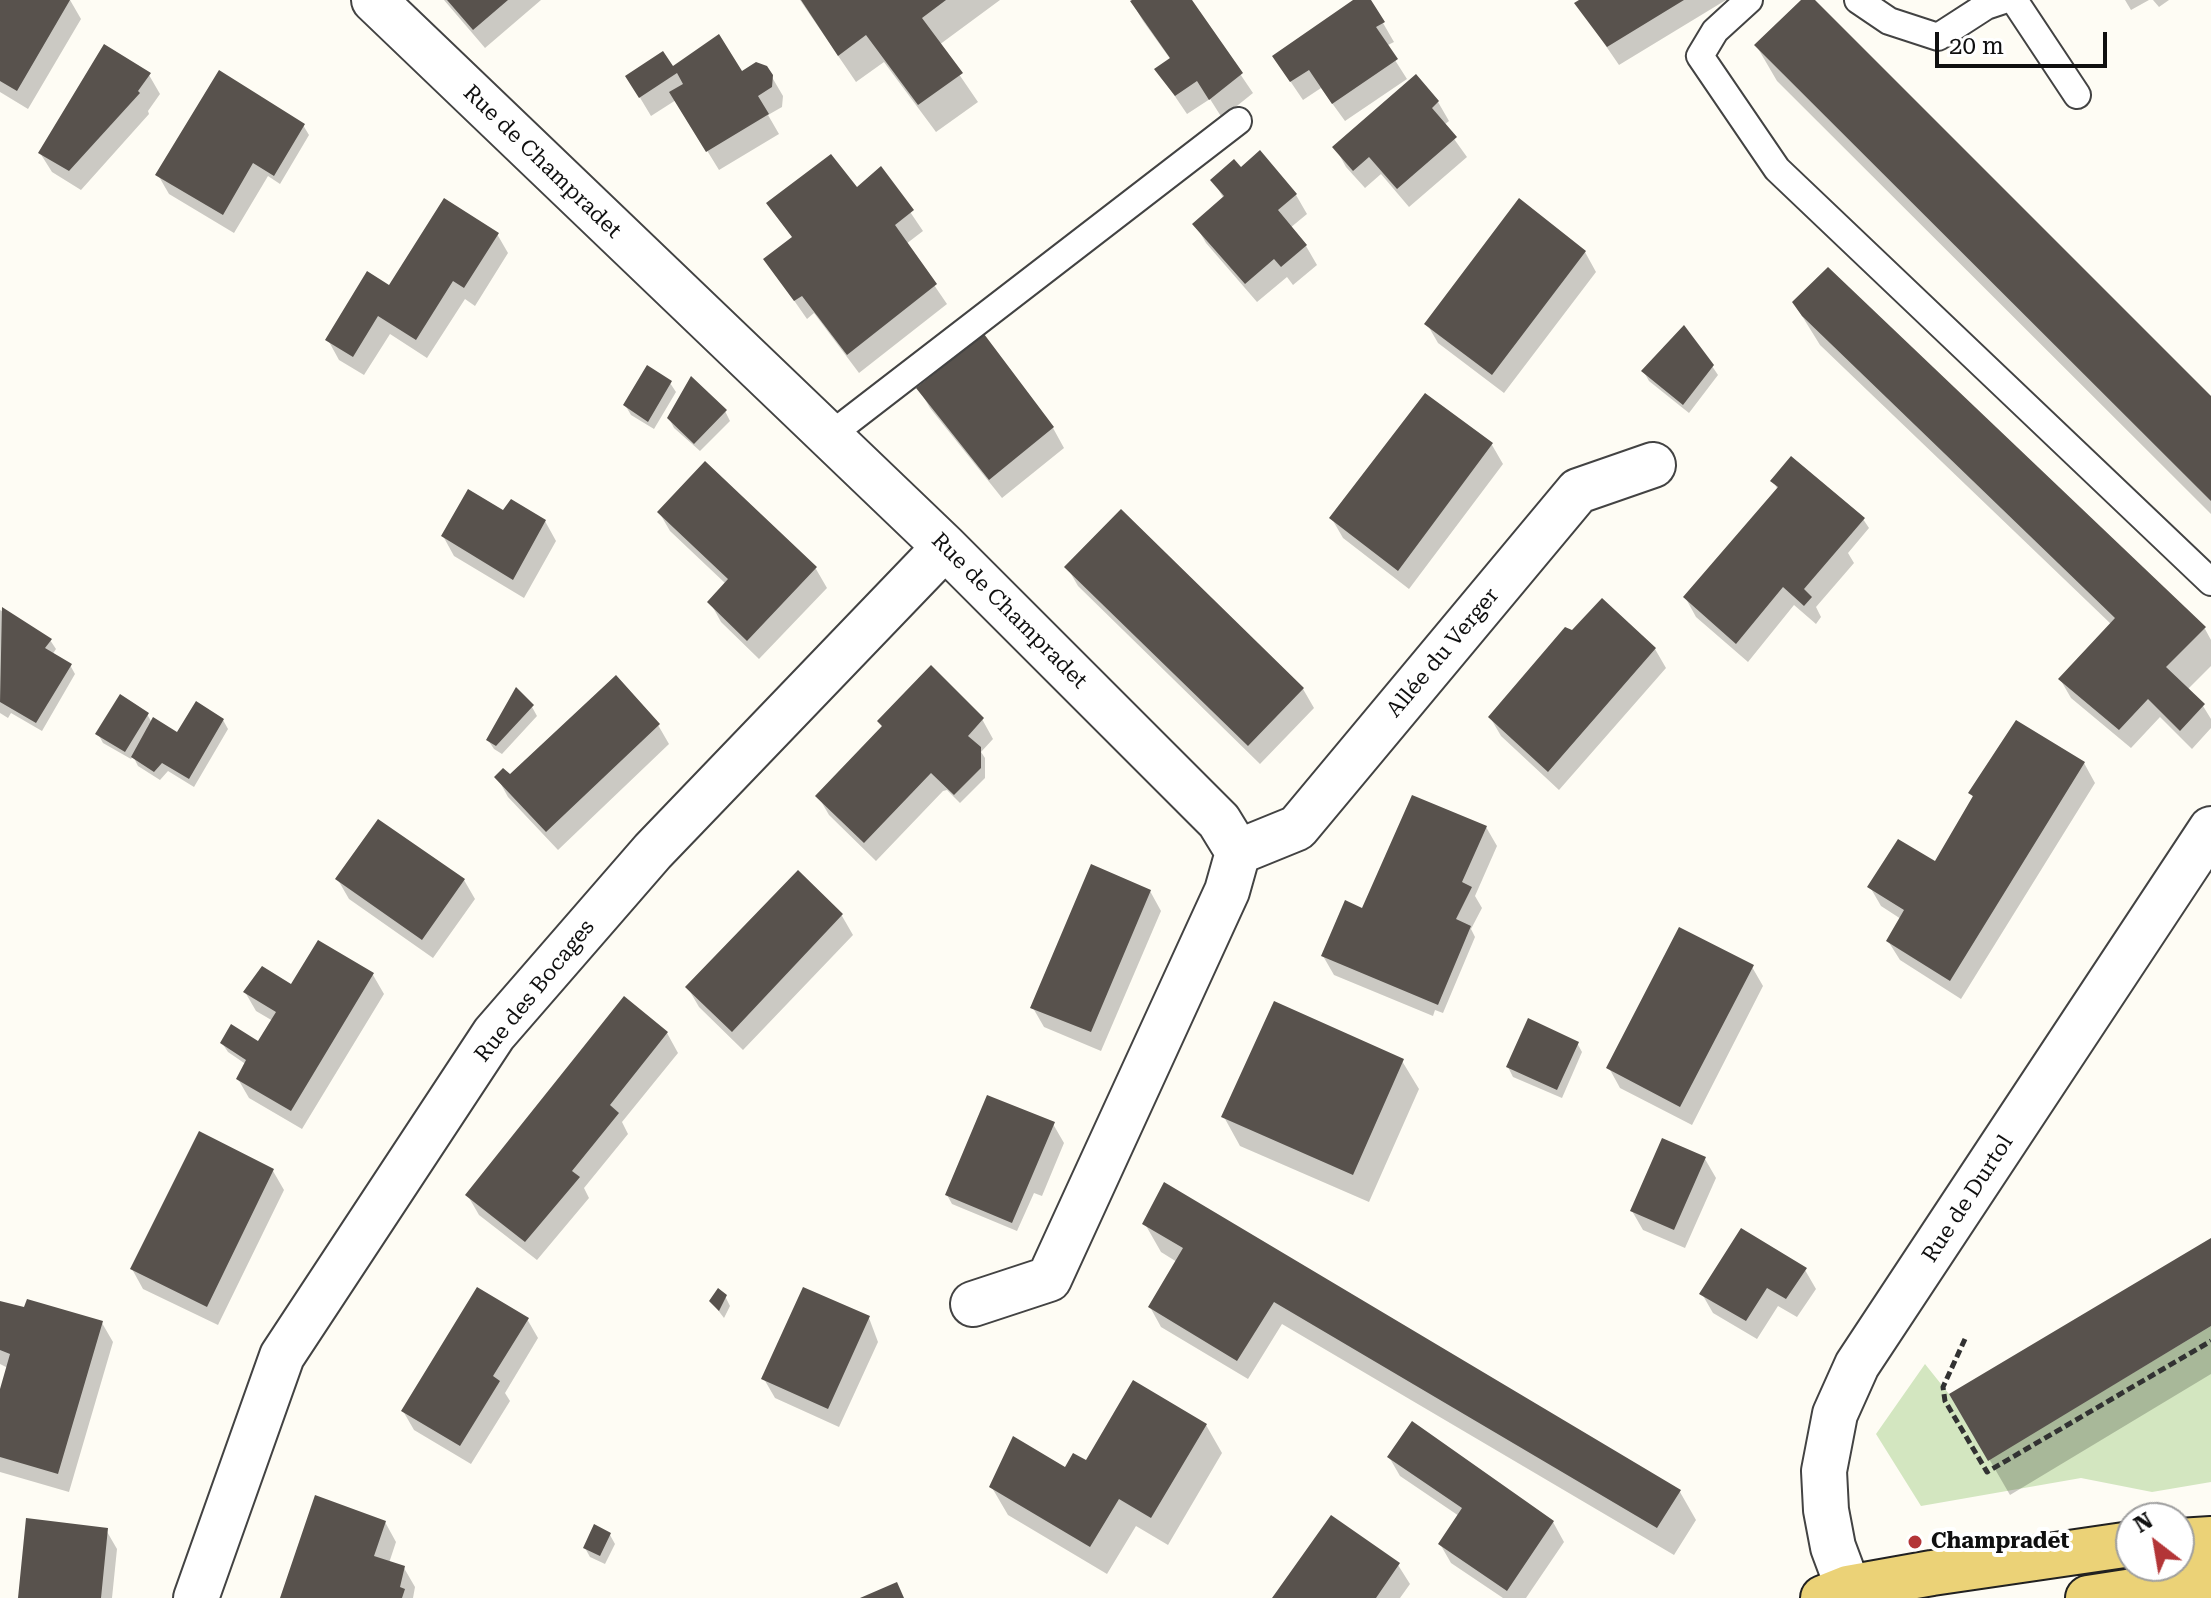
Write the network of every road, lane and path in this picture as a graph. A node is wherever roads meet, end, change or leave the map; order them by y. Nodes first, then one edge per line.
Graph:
1 (374, 0) edge
2 (1749, 0) edge
3 (1858, 0) edge
4 (2004, 0) edge
5 (2014, 0) edge
6 (2077, 95) dead end
7 (1238, 121) dead end
8 (828, 437) junction
9 (1653, 465) dead end
10 (945, 547) junction
11 (2211, 582) edge
12 (2211, 829) edge
13 (1238, 852) junction
14 (973, 1304) dead end
15 (1965, 1339) dead end
16 (2211, 1341) edge
17 (2115, 1546) edge
18 (2211, 1579) edge
19 (1841, 1595) edge
20 (2110, 1597) edge
21 (196, 1598) edge

1 - 8 street, Rue de Champradet
2 - 11 lane
3 - 4 lane
5 - 6 lane
7 - 8 lane
8 - 10 street, Rue de Champradet
9 - 13 street, Allée du Verger
10 - 13 street, Rue de Champradet
10 - 21 street, Rue des Bocages
12 - 19 street, Rue de Durtol
13 - 14 street
15 - 16 path
17 - 19 main road
18 - 20 main road

